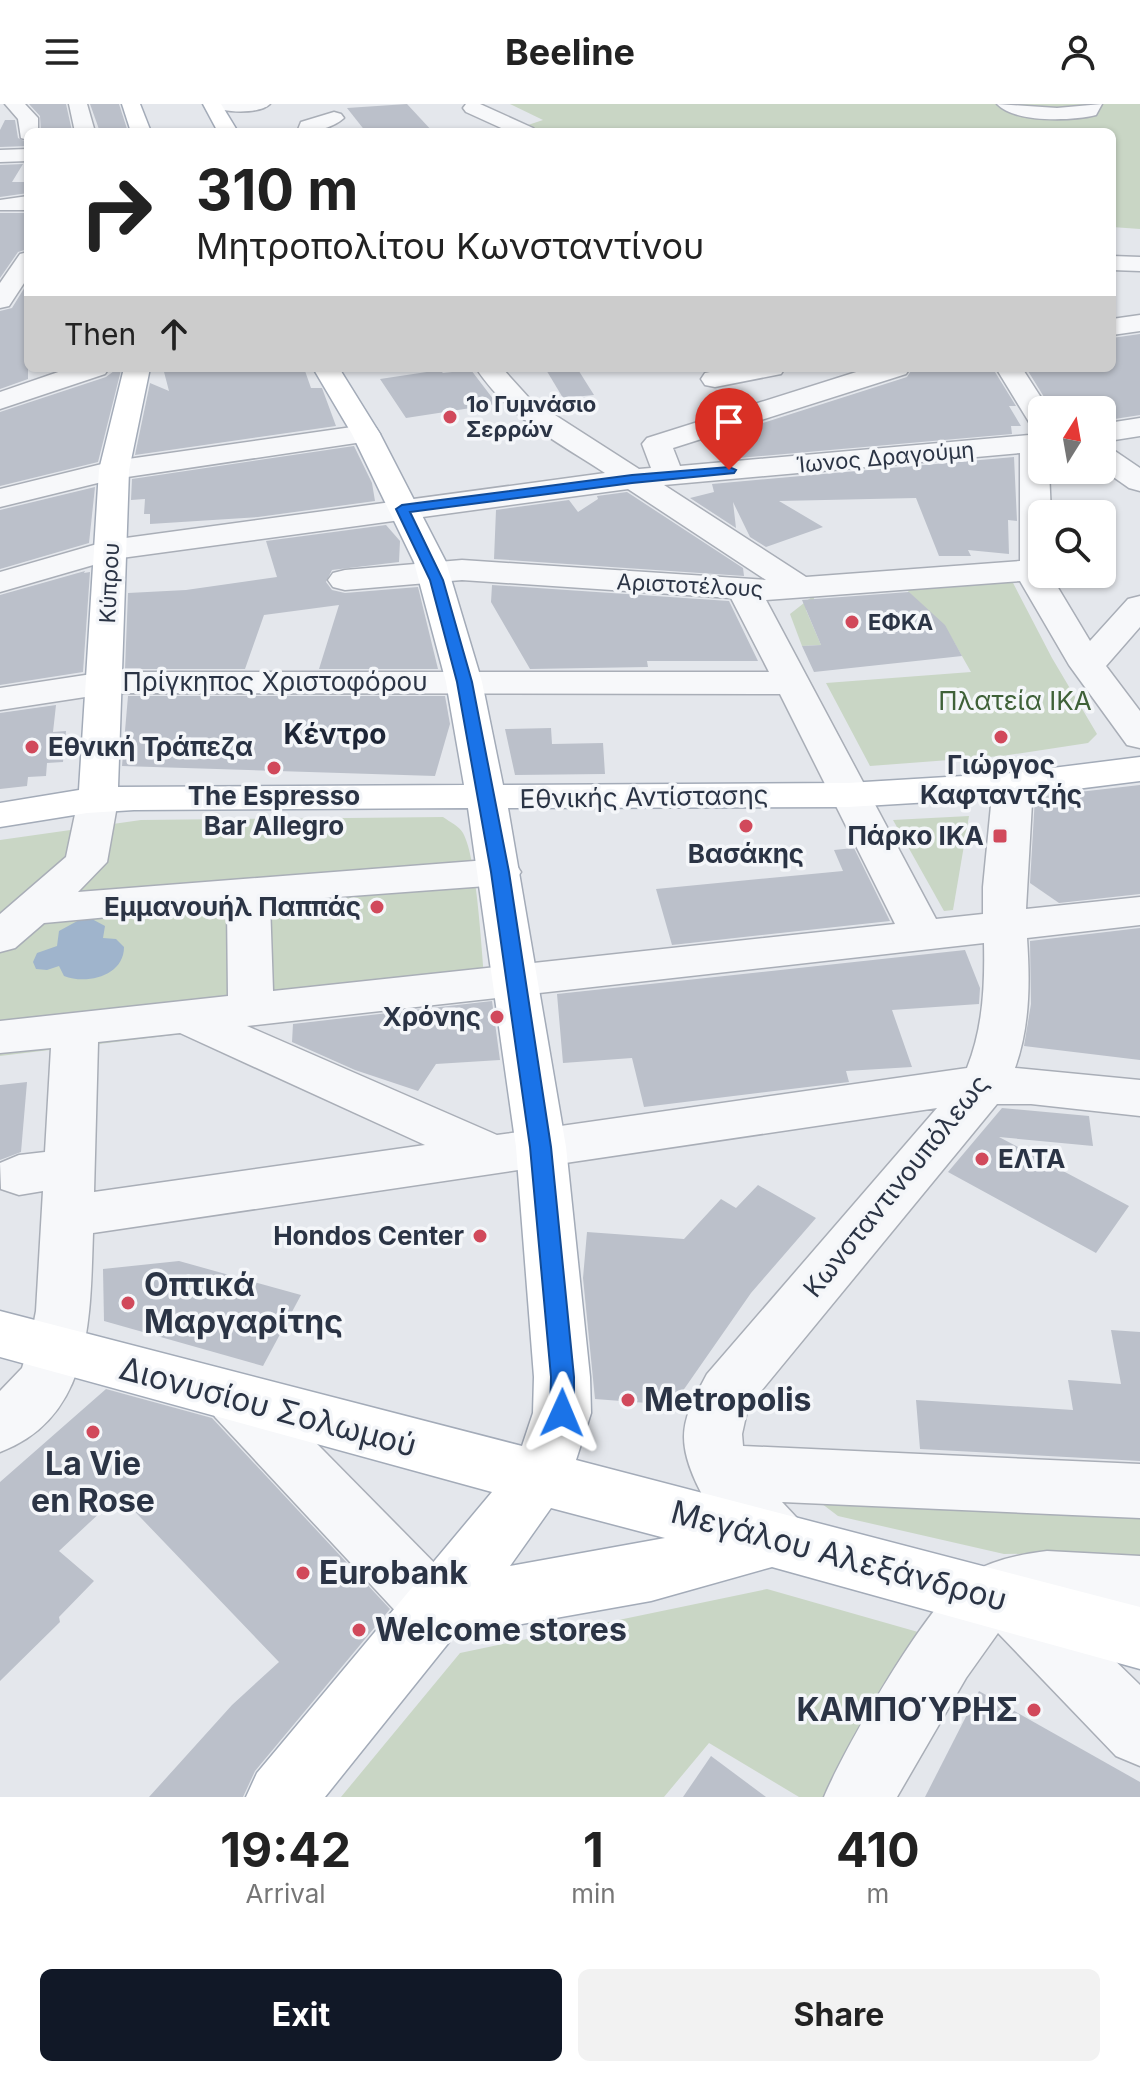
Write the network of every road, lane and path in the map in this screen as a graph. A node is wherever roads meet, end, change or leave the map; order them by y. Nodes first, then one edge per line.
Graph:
1 (14, 104) edge
2 (78, 104) edge
3 (131, 104) edge
4 (212, 104) edge
5 (220, 104) edge
6 (1006, 104) edge
7 (1093, 104) edge
8 (473, 108) dead end
9 (261, 109) edge
10 (334, 118) dead end
11 (28, 128) edge
12 (84, 128) edge
13 (140, 128) edge
14 (226, 128) edge
15 (308, 128) edge
16 (517, 128) edge
17 (24, 155) edge
18 (0, 156) edge
19 (24, 174) edge
20 (0, 175) edge
21 (22, 227) edge
22 (0, 263) edge
23 (1116, 263) edge
24 (1140, 264) edge
25 (0, 301) edge
26 (1140, 323) edge
27 (1116, 326) edge
28 (84, 372) edge
29 (136, 372) edge
30 (328, 372) edge
31 (492, 372) edge
32 (753, 372) edge
33 (776, 372) edge
34 (885, 372) edge
35 (1011, 372) edge
36 (715, 379) dead end
37 (798, 400) junction
38 (0, 401) edge
39 (1028, 408) edge
40 (1140, 427) edge
41 (1116, 431) edge
42 (366, 434) junction
43 (1028, 436) edge
44 (657, 444) junction
45 (586, 449) junction
46 (1116, 465) edge
47 (114, 470) junction
48 (669, 476) junction
49 (632, 479) junction
50 (1140, 482) edge
51 (0, 498) edge
52 (402, 509) junction
53 (111, 550) junction
54 (1028, 570) edge
55 (433, 571) junction
56 (345, 580) dead end
57 (0, 582) edge
58 (801, 588) junction
59 (1040, 588) edge
60 (744, 590) junction
61 (1140, 606) edge
62 (1087, 665) junction
63 (464, 682) junction
64 (105, 683) junction
65 (792, 683) junction
66 (0, 699) edge
67 (1140, 737) edge
68 (1140, 769) edge
69 (1013, 785) junction
70 (848, 795) junction
71 (486, 799) junction
72 (98, 800) junction
73 (0, 815) edge
74 (500, 872) junction
75 (248, 890) junction
76 (32, 910) junction
77 (1140, 911) edge
78 (1006, 925) junction
79 (922, 934) junction
80 (0, 938) edge
81 (517, 980) junction
82 (251, 1009) junction
83 (184, 1016) junction
84 (75, 1029) junction
85 (0, 1037) edge
86 (984, 1086) junction
87 (1140, 1098) edge
88 (541, 1147) junction
89 (492, 1154) junction
90 (19, 1175) dead end
91 (68, 1192) junction
92 (0, 1334) edge
93 (56, 1349) junction
94 (235, 1399) junction
95 (0, 1426) edge
96 (721, 1472) junction
97 (537, 1477) junction
98 (1140, 1491) edge
99 (775, 1538) junction
100 (1140, 1586) edge
101 (1001, 1600) junction
102 (436, 1609) junction
103 (1140, 1638) edge
104 (1140, 1732) edge
105 (281, 1797) edge
106 (859, 1797) edge

1 - 11 street
2 - 12 street
3 - 13 main road
4 - 14 main road
5 - 9 street
6 - 7 street
8 - 16 street
10 - 15 street
17 - 18 street
19 - 20 street
21 - 22 street
21 - 25 street
23 - 24 street
26 - 27 street
28 - 38 street
29 - 47 main road, Κύπρου
30 - 42 main road
31 - 45 street
32 - 36 street
33 - 37 street
34 - 37 street
35 - 39 street
37 - 44 street
40 - 41 street
42 - 47 street
42 - 52 main road
43 - 48 street, Ίωνος Δραγούμη
44 - 45 street
44 - 48 street
45 - 49 street
46 - 50 street
47 - 51 street
47 - 53 main road, Κύπρου
48 - 49 street, Ίωνος Δραγούμη
49 - 52 street, Ίωνος Δραγούμη
49 - 58 street
52 - 53 street, Ίωνος Δραγούμη
52 - 55 main road
53 - 57 street, Ίωνος Δραγούμη
53 - 64 main road, Κύπρου
54 - 58 street, Αριστοτέλους
55 - 56 street, Αριστοτέλους
55 - 60 street, Αριστοτέλους
55 - 63 main road
58 - 60 street, Αριστοτέλους
59 - 62 street
60 - 65 street
61 - 62 street
62 - 67 street
63 - 64 street, Πρίγκηπος Χριστοφόρου
63 - 65 street, Πρίγκηπος Χριστοφόρου
63 - 71 main road
64 - 66 street, Πρίγκηπος Χριστοφόρου
64 - 72 main road, Κύπρου
65 - 70 street
68 - 69 main road, Εθνικής Αντίστασης
69 - 70 main road, Εθνικής Αντίστασης
69 - 78 street, Κωνσταντινουπόλεως
70 - 71 main road, Εθνικής Αντίστασης
70 - 79 street
71 - 72 main road, Εθνικής Αντίστασης
71 - 74 main road
72 - 73 main road, Εθνικής Αντίστασης
72 - 76 street
74 - 75 street
74 - 81 main road
75 - 76 street
75 - 82 street
76 - 80 street
77 - 78 street
78 - 79 street
78 - 86 street, Κωνσταντινουπόλεως
79 - 81 street
81 - 82 street
81 - 88 main road
82 - 83 street
83 - 84 street
83 - 89 street
84 - 85 street
84 - 91 street
86 - 87 street
86 - 88 street
86 - 96 street, Κωνσταντινουπόλεως
88 - 89 street
88 - 97 main road
89 - 91 street
90 - 91 street
91 - 93 street
92 - 93 main road, Διονυσίου Σολωμού
93 - 94 main road, Διονυσίου Σολωμού
93 - 95 street
94 - 97 main road, Διονυσίου Σολωμού
94 - 102 street
96 - 98 street
96 - 99 street, Κωνσταντινουπόλεως
97 - 99 main road, Μεγάλου Αλεξάνδρου
97 - 102 main road
99 - 101 main road, Μεγάλου Αλεξάνδρου
99 - 102 main road
100 - 101 street
101 - 103 main road, Μεγάλου Αλεξάνδρου
101 - 104 street
101 - 106 street
102 - 105 main road

